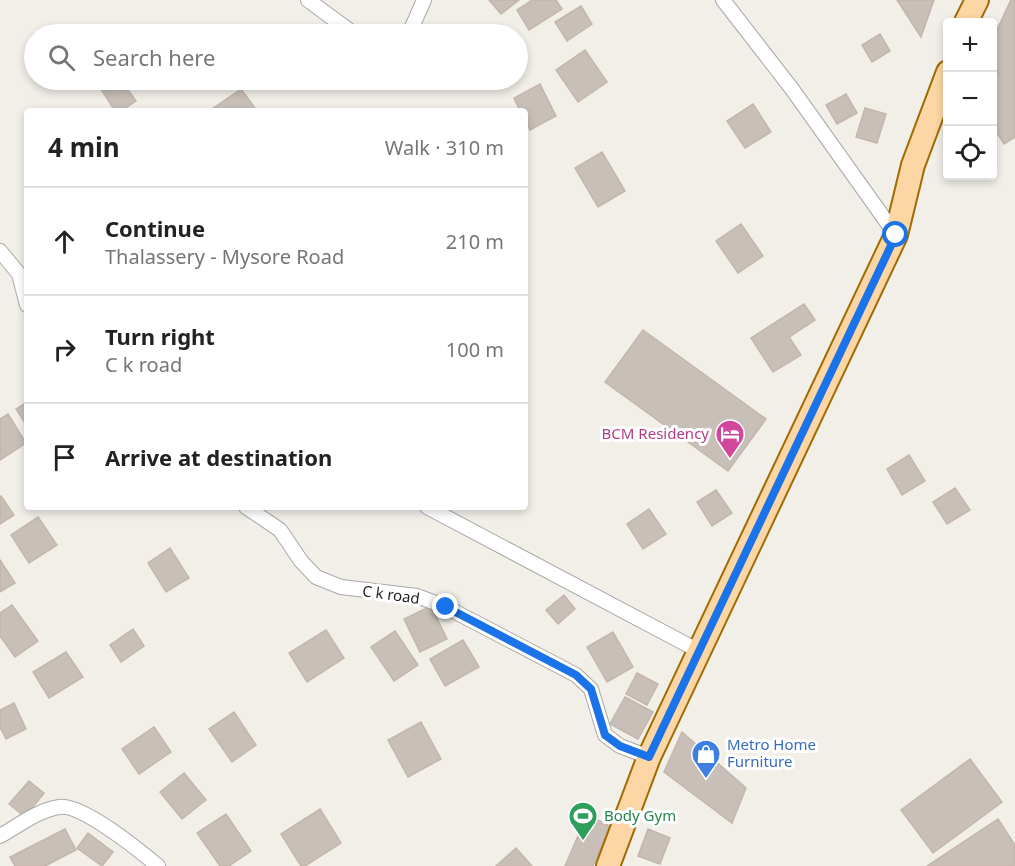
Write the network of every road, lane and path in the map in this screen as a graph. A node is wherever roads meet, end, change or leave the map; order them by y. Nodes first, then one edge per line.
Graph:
1 (308, 0) edge
2 (424, 0) edge
3 (723, 0) edge
4 (340, 24) edge
5 (413, 24) edge
6 (943, 85) edge
7 (896, 235) junction
8 (0, 251) edge
9 (24, 293) edge
10 (250, 510) edge
11 (433, 510) edge
12 (699, 651) junction
13 (649, 757) junction
14 (0, 836) edge
15 (158, 866) edge
16 (608, 866) edge

1 - 4 street
2 - 5 street
3 - 7 street
6 - 7 main road
7 - 12 main road
8 - 9 street
10 - 13 street, C k road
11 - 12 street
12 - 13 main road
13 - 16 main road
14 - 15 street

